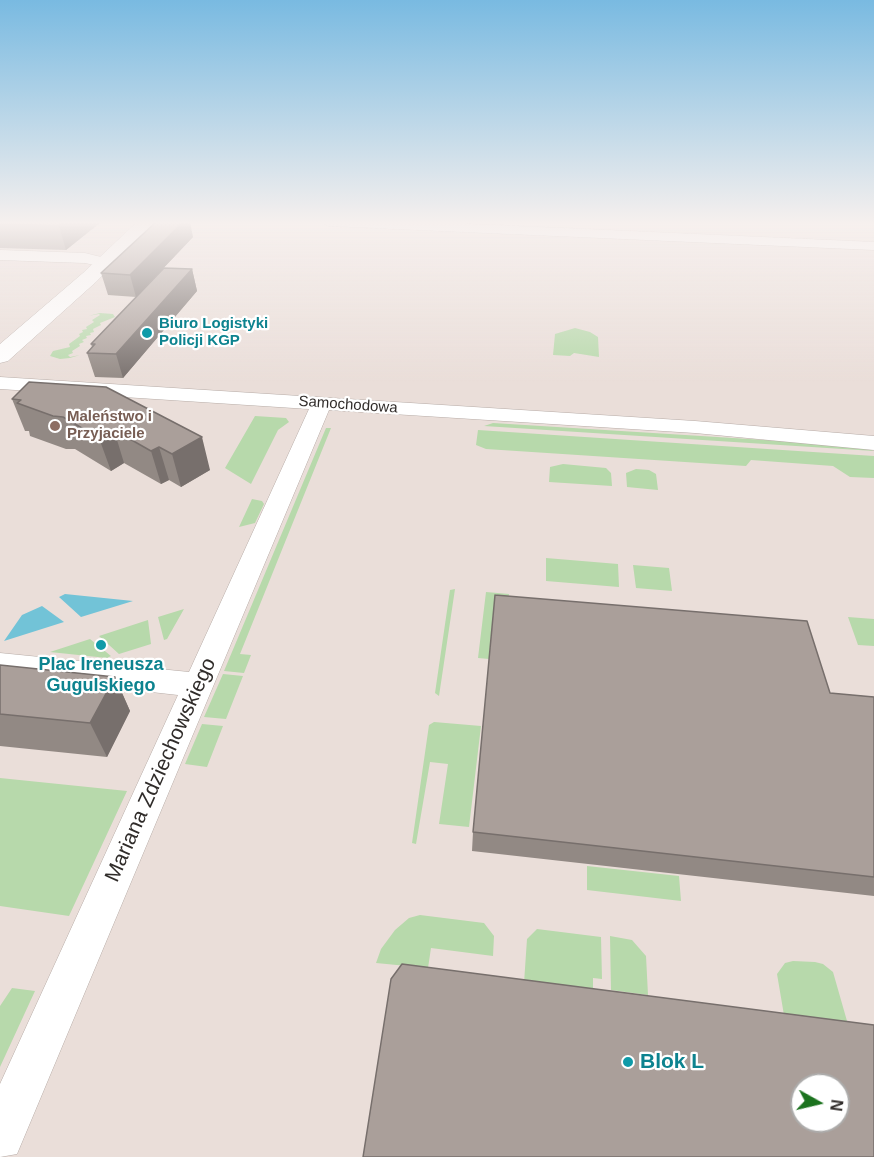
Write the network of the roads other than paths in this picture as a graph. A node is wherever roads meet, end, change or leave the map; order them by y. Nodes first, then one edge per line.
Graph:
1 (71, 276) edge
2 (76, 276) edge
3 (0, 332) edge
4 (0, 356) edge
5 (0, 383) edge
6 (322, 403) junction
7 (695, 427) junction
8 (874, 434) edge
9 (874, 443) edge
10 (0, 664) edge
11 (198, 685) junction
12 (0, 1137) edge

1 - 3 street
2 - 4 street
5 - 6 street, Samochodowa
6 - 7 street, Samochodowa
6 - 11 street, Mariana Zdziechowskiego
7 - 8 street, Samochodowa
7 - 9 street, Samochodowa
10 - 11 street
11 - 12 street, Mariana Zdziechowskiego

